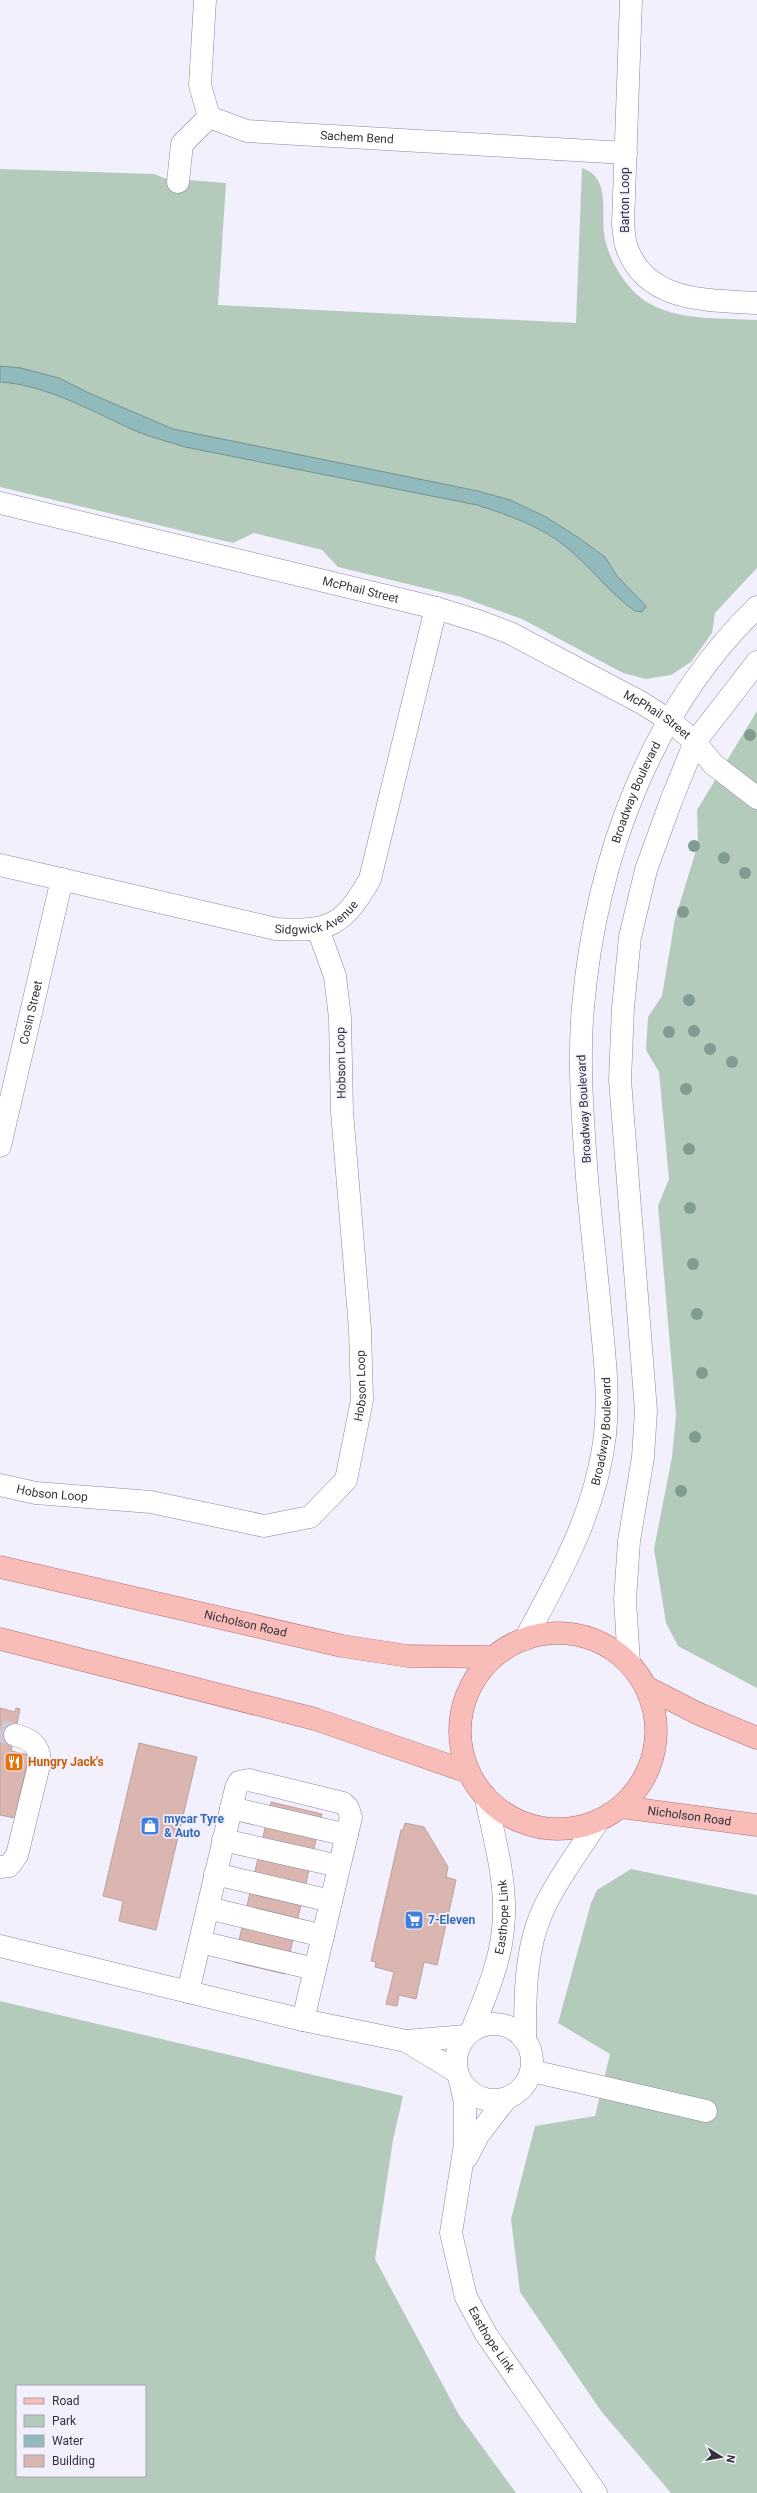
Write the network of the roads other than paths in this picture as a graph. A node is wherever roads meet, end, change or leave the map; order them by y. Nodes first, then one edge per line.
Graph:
1 (205, 0) edge
2 (631, 0) edge
3 (209, 117) junction
4 (626, 153) junction
5 (178, 182) dead end
6 (757, 303) edge
7 (0, 503) edge
8 (757, 607) edge
9 (436, 608) junction
10 (757, 662) edge
11 (669, 720) junction
12 (695, 742) junction
13 (757, 798) edge
14 (0, 865) edge
15 (62, 879) junction
16 (318, 929) junction
17 (0, 1146) edge
18 (0, 1485) edge
19 (0, 1567) edge
20 (2, 1639) edge
21 (525, 1639) junction
22 (493, 1657) junction
23 (628, 1662) junction
24 (646, 1687) junction
25 (15, 1735) tunnel mouth
26 (757, 1738) edge
27 (468, 1772) junction
28 (486, 1800) junction
29 (621, 1807) junction
30 (231, 1808) junction
31 (598, 1821) junction
32 (757, 1825) edge
33 (347, 1835) junction
34 (223, 1840) junction
35 (339, 1866) junction
36 (0, 1867) edge
37 (216, 1874) junction
38 (331, 1901) junction
39 (208, 1908) junction
40 (323, 1936) junction
41 (200, 1942) junction
42 (0, 1946) edge
43 (315, 1969) junction
44 (188, 1992) junction
45 (304, 2020) junction
46 (469, 2033) junction
47 (525, 2039) junction
48 (406, 2041) junction
49 (532, 2071) junction
50 (458, 2076) junction
51 (506, 2099) junction
52 (706, 2111) dead end
53 (464, 2163) junction
54 (596, 2493) edge

1 - 3 street
2 - 4 street, Barton Loop
3 - 4 street, Sachem Bend
3 - 5 street
4 - 6 street, Barton Loop
7 - 9 street, McPhail Street
8 - 11 street, Broadway Boulevard
9 - 11 street, McPhail Street
9 - 16 street, Sidgwick Avenue
10 - 12 street
11 - 12 street, McPhail Street
11 - 21 street, Broadway Boulevard
12 - 13 street, McPhail Street
12 - 23 street
14 - 15 street, Sidgwick Avenue
15 - 16 street, Sidgwick Avenue
15 - 17 street, Cosin Street
16 - 18 street, Hobson Loop
19 - 22 main road, Nicholson Road
20 - 27 main road
21 - 22 main road, Nicholson Road
21 - 23 main road, Nicholson Road
22 - 27 main road, Nicholson Road
23 - 24 main road, Nicholson Road
24 - 26 main road, Nicholson Road
24 - 29 main road, Nicholson Road
25 - 36 street
27 - 28 main road, Nicholson Road
28 - 31 main road, Nicholson Road
28 - 46 street, Easthope Link
29 - 31 main road, Nicholson Road
29 - 32 main road, Nicholson Road
30 - 33 street
30 - 33 street
30 - 34 street
31 - 47 street
33 - 35 street
34 - 35 street
34 - 37 street
35 - 38 street
37 - 38 street
37 - 39 street
38 - 40 street
39 - 40 street
39 - 41 street
40 - 43 street
41 - 43 street
41 - 44 street
42 - 44 street
43 - 45 street
44 - 45 street
45 - 48 street
46 - 47 street
46 - 48 street
46 - 50 street
47 - 49 street
48 - 50 street
49 - 51 street
49 - 52 street
50 - 51 street
50 - 53 street, Easthope Link
51 - 53 street, Easthope Link
53 - 54 street, Easthope Link

